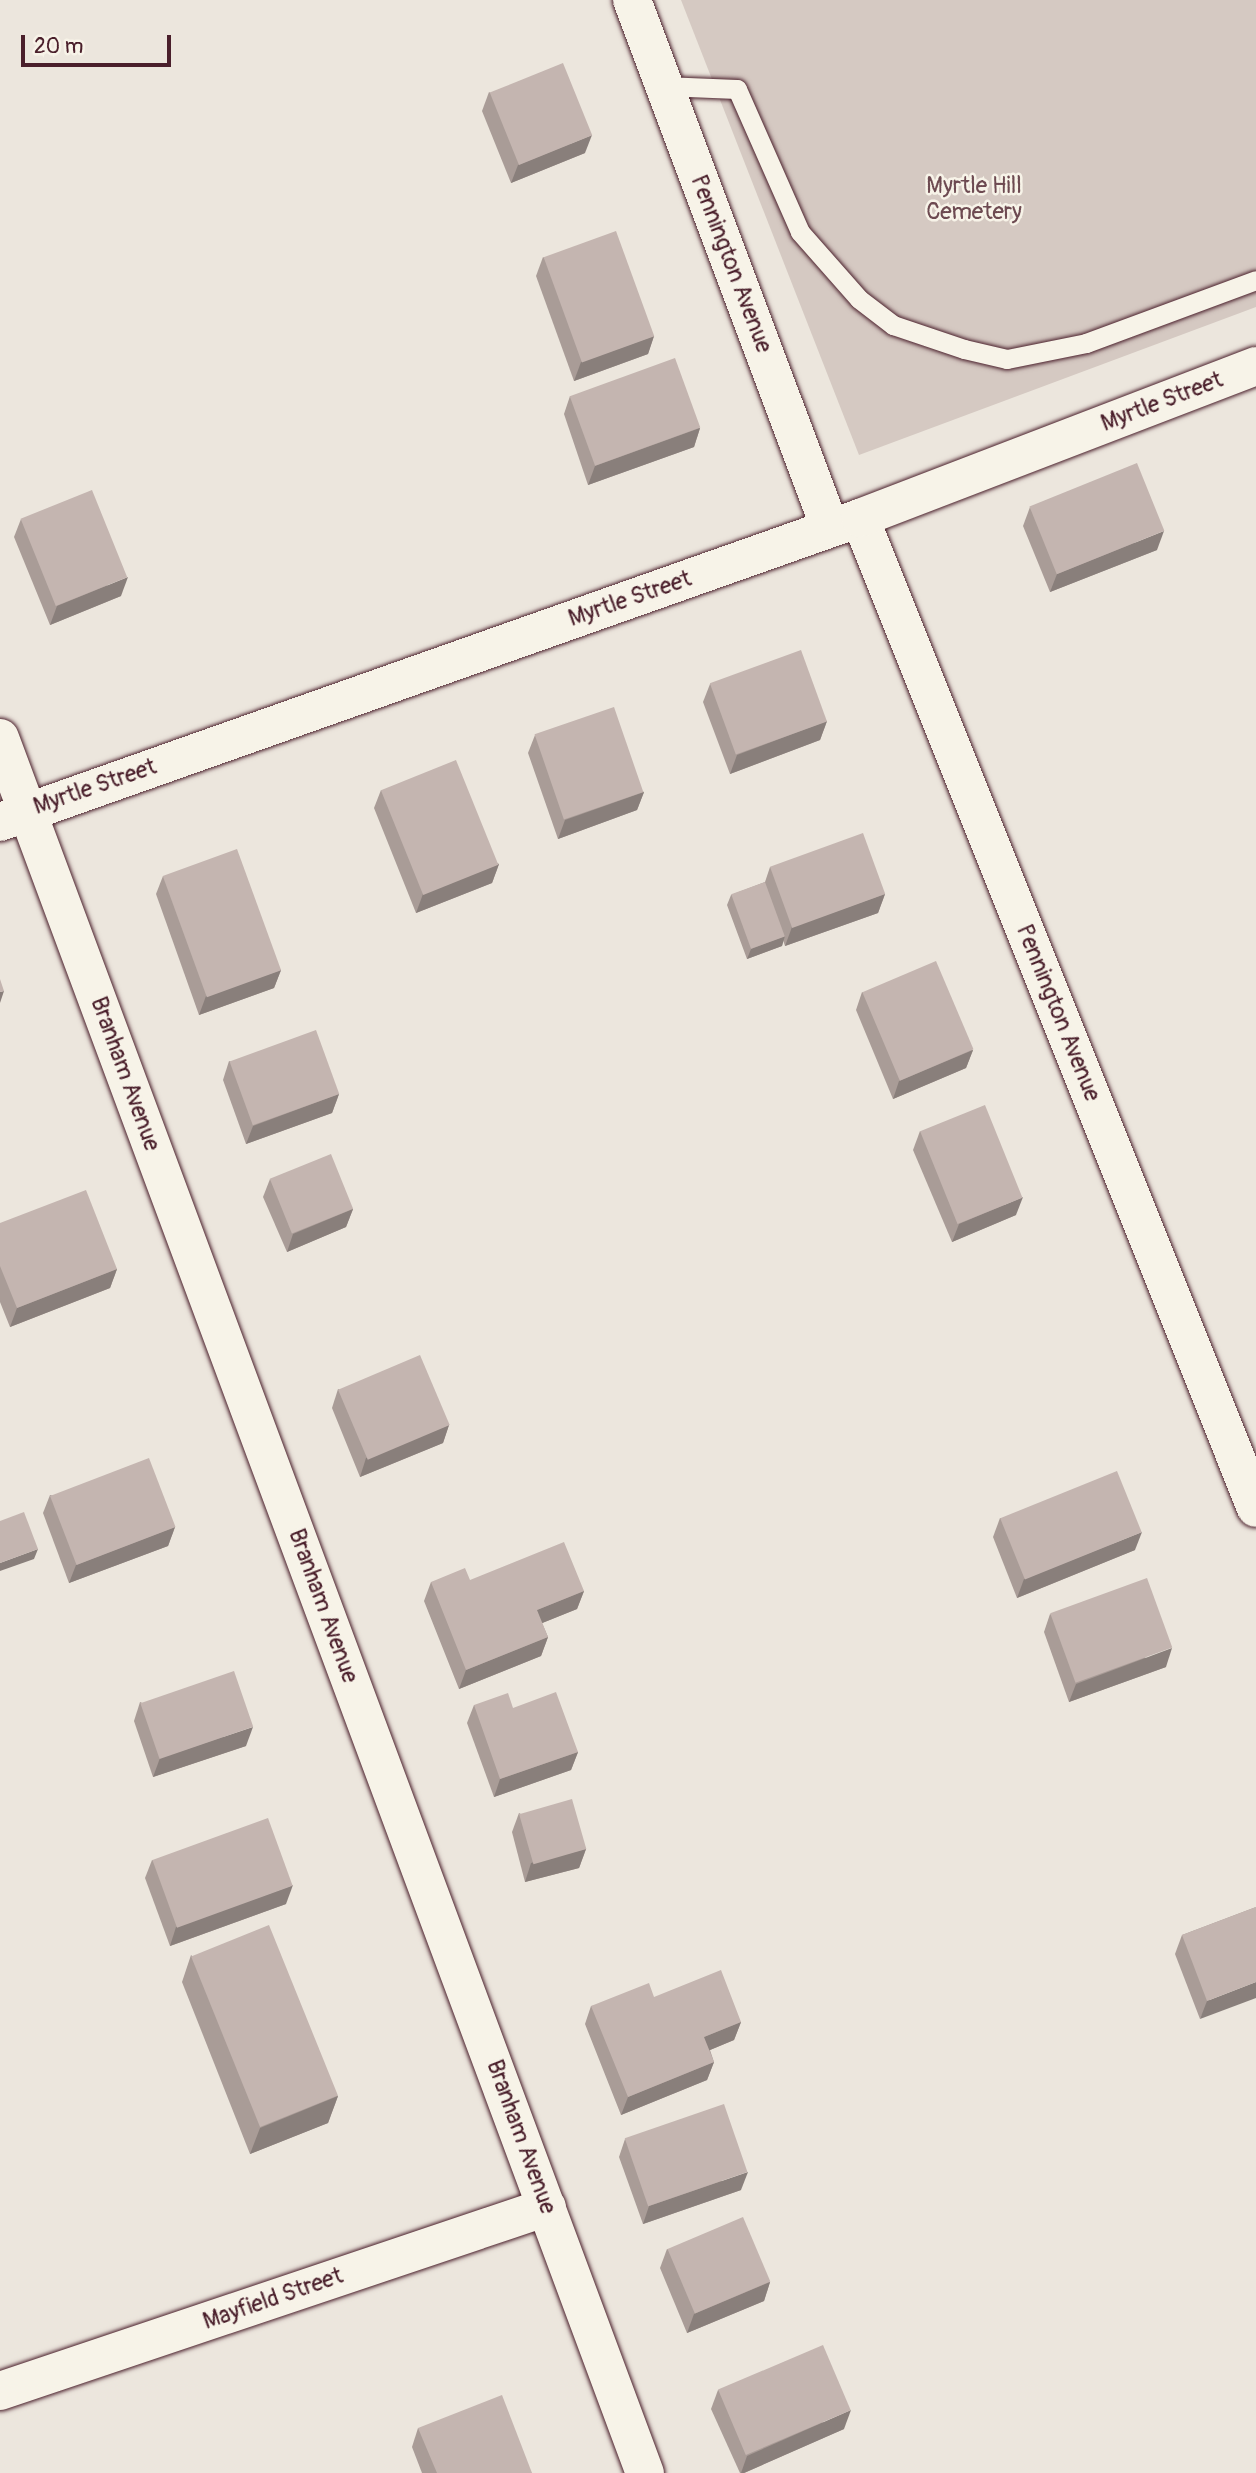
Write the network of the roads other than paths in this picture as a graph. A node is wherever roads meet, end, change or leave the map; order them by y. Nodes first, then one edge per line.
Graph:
1 (632, 0) edge
2 (663, 86) junction
3 (1256, 280) edge
4 (1256, 366) edge
5 (845, 523) junction
6 (0, 738) edge
7 (13, 817) edge
8 (1256, 1508) edge
9 (547, 2207) junction
10 (0, 2390) edge
11 (645, 2473) edge

1 - 2 street, Pennington Avenue
2 - 3 lane
2 - 5 street, Pennington Avenue
4 - 5 street, Myrtle Street
5 - 7 street, Myrtle Street
5 - 8 street, Pennington Avenue
6 - 7 street, Branham Avenue
7 - 9 street, Branham Avenue
9 - 10 street, Mayfield Street
9 - 11 street, Branham Avenue

